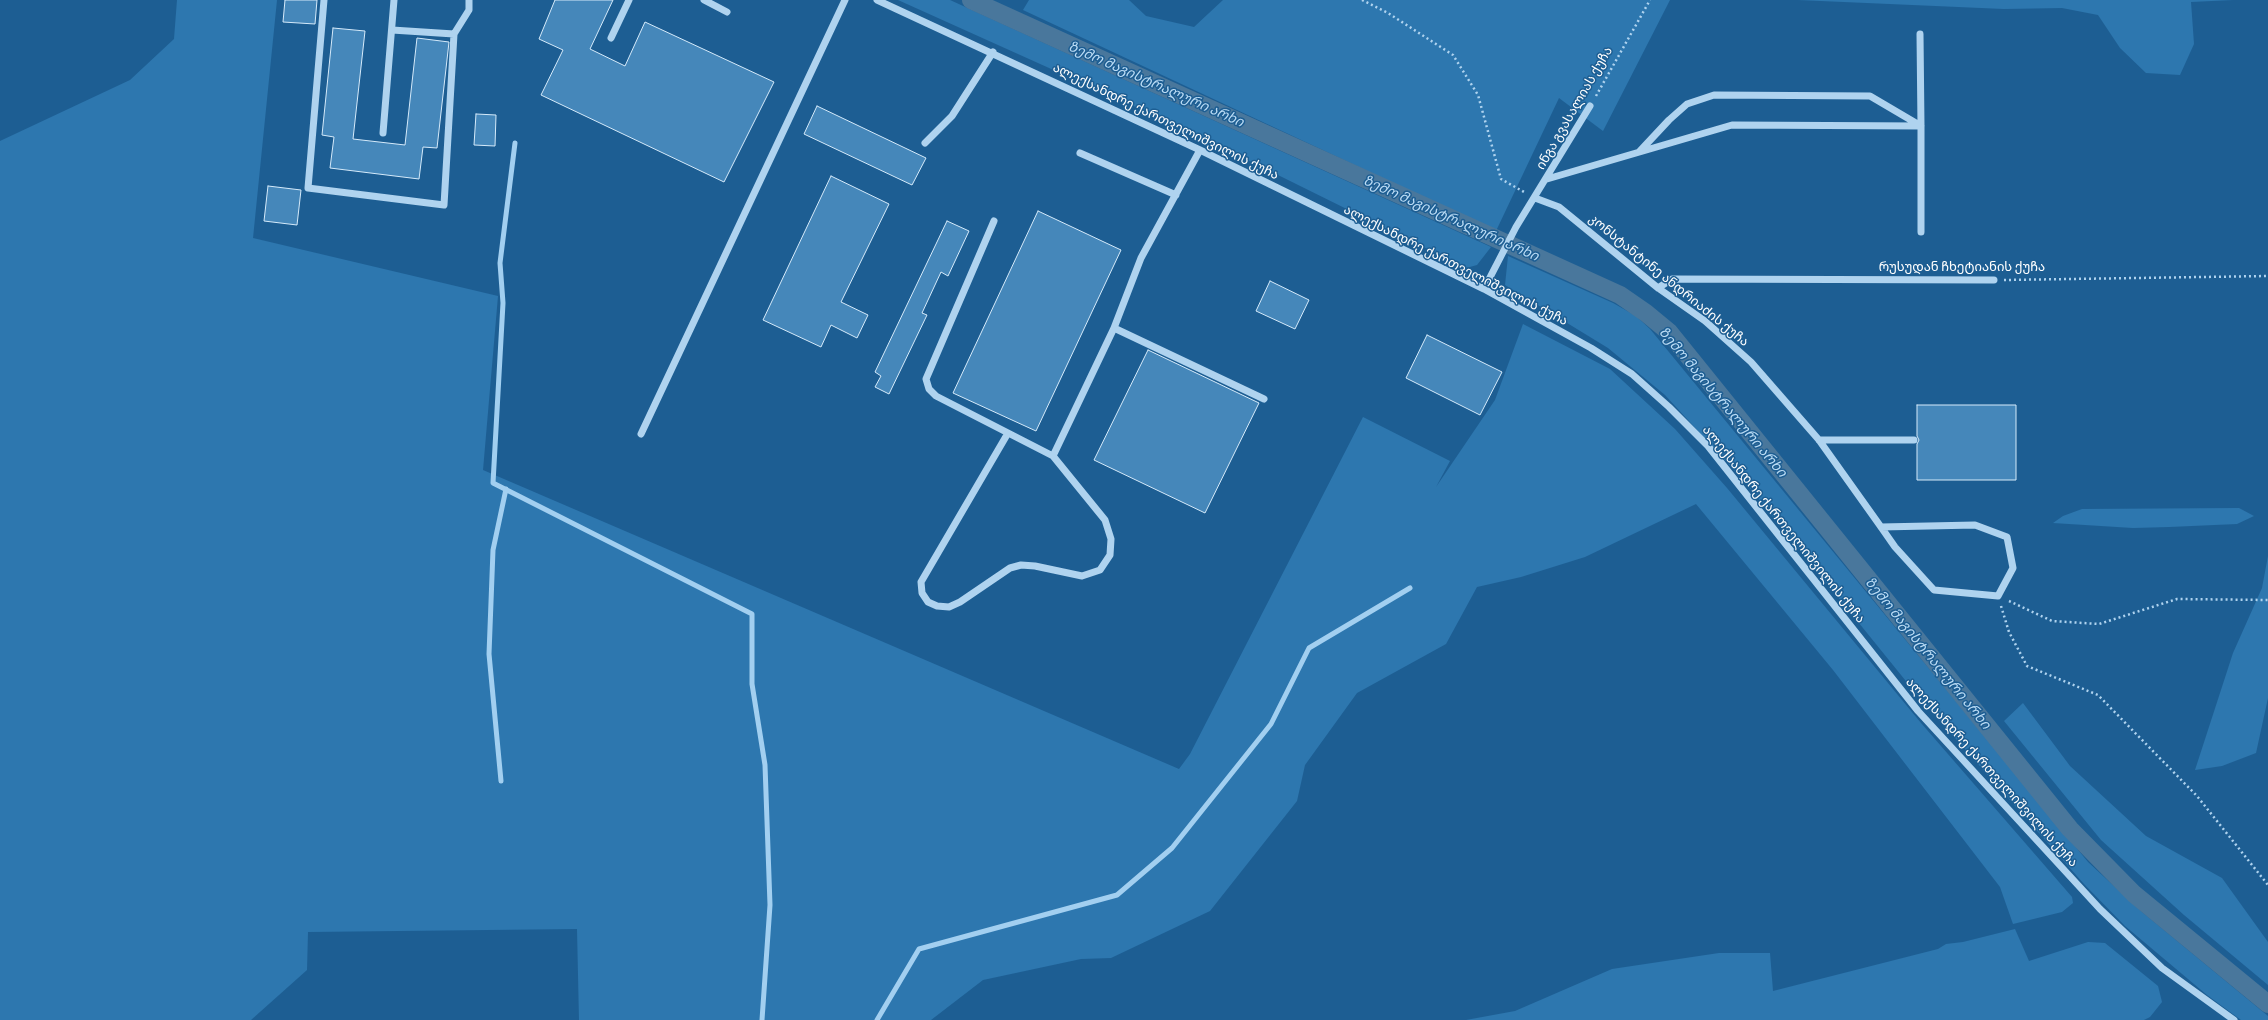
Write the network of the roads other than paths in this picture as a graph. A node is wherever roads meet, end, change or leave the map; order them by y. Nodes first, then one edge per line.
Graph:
1 (324, 0) edge
2 (394, 0) edge
3 (469, 0) edge
4 (628, 0) edge
5 (704, 0) edge
6 (845, 0) edge
7 (877, 0) edge
8 (727, 12) dead end
9 (392, 30) junction
10 (454, 34) junction
11 (1920, 34) dead end
12 (611, 38) dead end
13 (993, 52) junction
14 (1590, 106) road end
15 (1921, 126) junction
16 (383, 133) dead end
17 (926, 143) dead end
18 (1200, 150) junction
19 (1639, 152) junction
20 (1080, 153) dead end
21 (1546, 179) junction
22 (1176, 195) junction
23 (1535, 198) junction
24 (994, 221) dead end
25 (1921, 232) dead end
26 (1994, 280) road end
27 (1658, 288) junction
28 (1484, 289) junction
29 (1114, 328) junction
30 (1264, 399) dead end
31 (1008, 433) junction
32 (641, 434) dead end
33 (1819, 440) junction
34 (1914, 440) dead end
35 (1053, 456) junction
36 (1881, 527) junction
37 (2234, 1020) edge

1 - 10 street
2 - 9 street
3 - 10 street
4 - 12 street
5 - 8 street
6 - 32 street
7 - 13 street, ალექსანდრე ქართველიშვილის ქუჩა
9 - 10 street
9 - 16 street
11 - 15 street
13 - 17 street
13 - 18 street, ალექსანდრე ქართველიშვილის ქუჩა
14 - 21 street, ინგა გვასალიას ქუჩა
15 - 19 street
15 - 19 street
15 - 25 street
18 - 22 street
18 - 28 street, ალექსანდრე ქართველიშვილის ქუჩა
19 - 21 street
20 - 22 street
21 - 23 street, ინგა გვასალიას ქუჩა
22 - 29 street
23 - 27 street, კონსტანტინე ანდრიაძის ქუჩა
23 - 28 street, ინგა გვასალიას ქუჩა
24 - 31 street
26 - 27 street, რუსუდან ჩხეტიანის ქუჩა
27 - 33 street, კონსტანტინე ანდრიაძის ქუჩა
28 - 37 street, ალექსანდრე ქართველიშვილის ქუჩა
29 - 30 street
29 - 35 street
31 - 35 street
31 - 35 street
33 - 34 street
33 - 36 street, კონსტანტინე ანდრიაძის ქუჩა
36 - 36 street, კონსტანტინე ანდრიაძის ქუჩა

